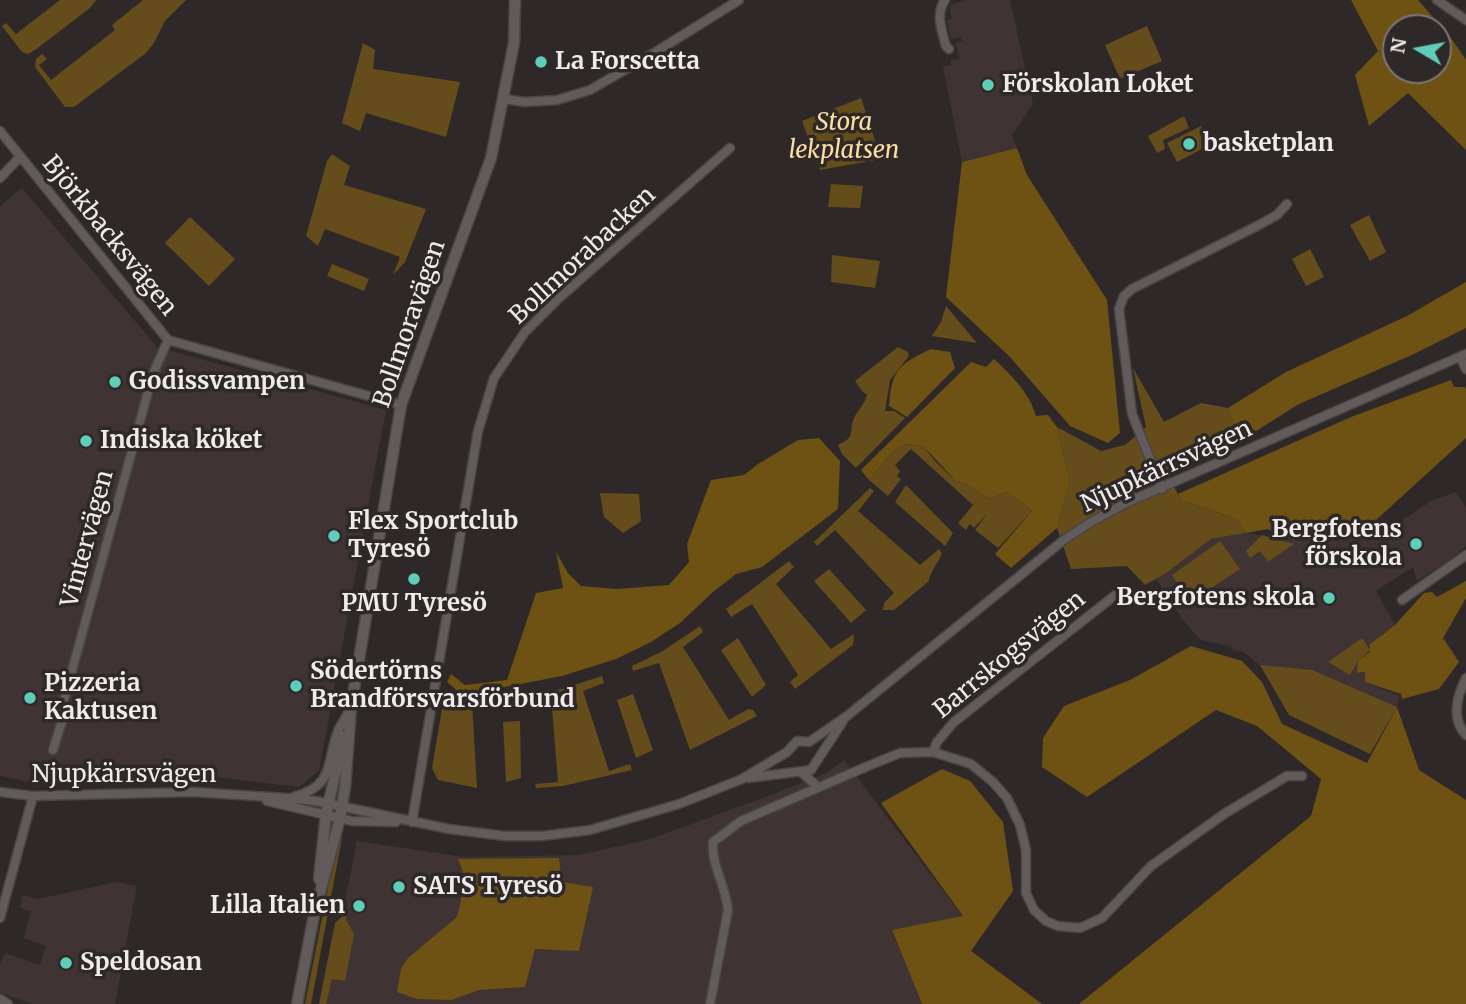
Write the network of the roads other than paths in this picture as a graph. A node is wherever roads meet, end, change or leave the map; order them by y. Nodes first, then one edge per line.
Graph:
1 (515, 0) edge
2 (739, 0) edge
3 (945, 0) edge
4 (1437, 0) edge
5 (1466, 20) edge
6 (949, 48) dead end
7 (505, 99) junction
8 (0, 131) edge
9 (730, 148) dead end
10 (20, 157) junction
11 (0, 178) edge
12 (1287, 204) dead end
13 (168, 340) junction
14 (1463, 356) edge
15 (1466, 369) edge
16 (401, 405) junction
17 (1162, 489) junction
18 (1466, 555) edge
19 (1118, 593) dead end
20 (1402, 600) dead end
21 (1466, 678) edge
22 (351, 708) junction
23 (847, 716) junction
24 (1466, 735) edge
25 (810, 742) junction
26 (53, 750) dead end
27 (787, 752) junction
28 (933, 752) junction
29 (819, 757) junction
30 (815, 766) junction
31 (798, 771) junction
32 (1303, 776) dead end
33 (743, 779) junction
34 (818, 787) junction
35 (0, 792) edge
36 (33, 796) junction
37 (248, 797) junction
38 (286, 798) junction
39 (341, 806) junction
40 (327, 809) junction
41 (340, 818) junction
42 (412, 822) junction
43 (314, 915) junction
44 (0, 918) edge
45 (0, 999) edge
46 (8, 1004) edge
47 (297, 1004) edge
48 (710, 1004) edge

1 - 7 street, Bollmoravägen
2 - 7 street
3 - 6 street
4 - 5 street
7 - 16 street, Bollmoravägen
8 - 10 street, Björkbacksvägen
9 - 42 street, Bollmorabacken
10 - 11 street
10 - 13 street, Björkbacksvägen
12 - 17 street
13 - 16 street, Björkbacksvägen
13 - 26 street, Vintervägen
14 - 15 street
14 - 17 street, Njupkärrsvägen
16 - 22 street, Bollmoravägen
17 - 23 street, Njupkärrsvägen
18 - 20 street
19 - 28 street, Barrskogsvägen
21 - 24 street
22 - 38 street, Bollmoravägen
22 - 39 street, Bollmoravägen
22 - 40 street, Bollmoravägen
23 - 25 street, Njupkärrsvägen
23 - 29 street, Njupkärrsvägen
25 - 27 street, Njupkärrsvägen
25 - 29 street
27 - 31 street
27 - 33 street, Njupkärrsvägen
28 - 32 street
28 - 34 street
29 - 30 street, Njupkärrsvägen
30 - 31 street, Njupkärrsvägen
30 - 34 street
31 - 33 street, Njupkärrsvägen
31 - 34 street
33 - 42 street, Njupkärrsvägen
34 - 48 street
35 - 36 street, Njupkärrsvägen
36 - 37 street, Njupkärrsvägen
36 - 44 street
37 - 38 street, Njupkärrsvägen
37 - 40 street, Njupkärrsvägen
38 - 40 street, Njupkärrsvägen
39 - 40 street, Njupkärrsvägen
39 - 41 street, Bollmoravägen
39 - 42 street, Njupkärrsvägen
40 - 41 street, Njupkärrsvägen
40 - 43 street, Bollmoravägen
41 - 42 street, Njupkärrsvägen
41 - 43 street, Bollmoravägen
43 - 47 street, Bollmoravägen
45 - 46 street

